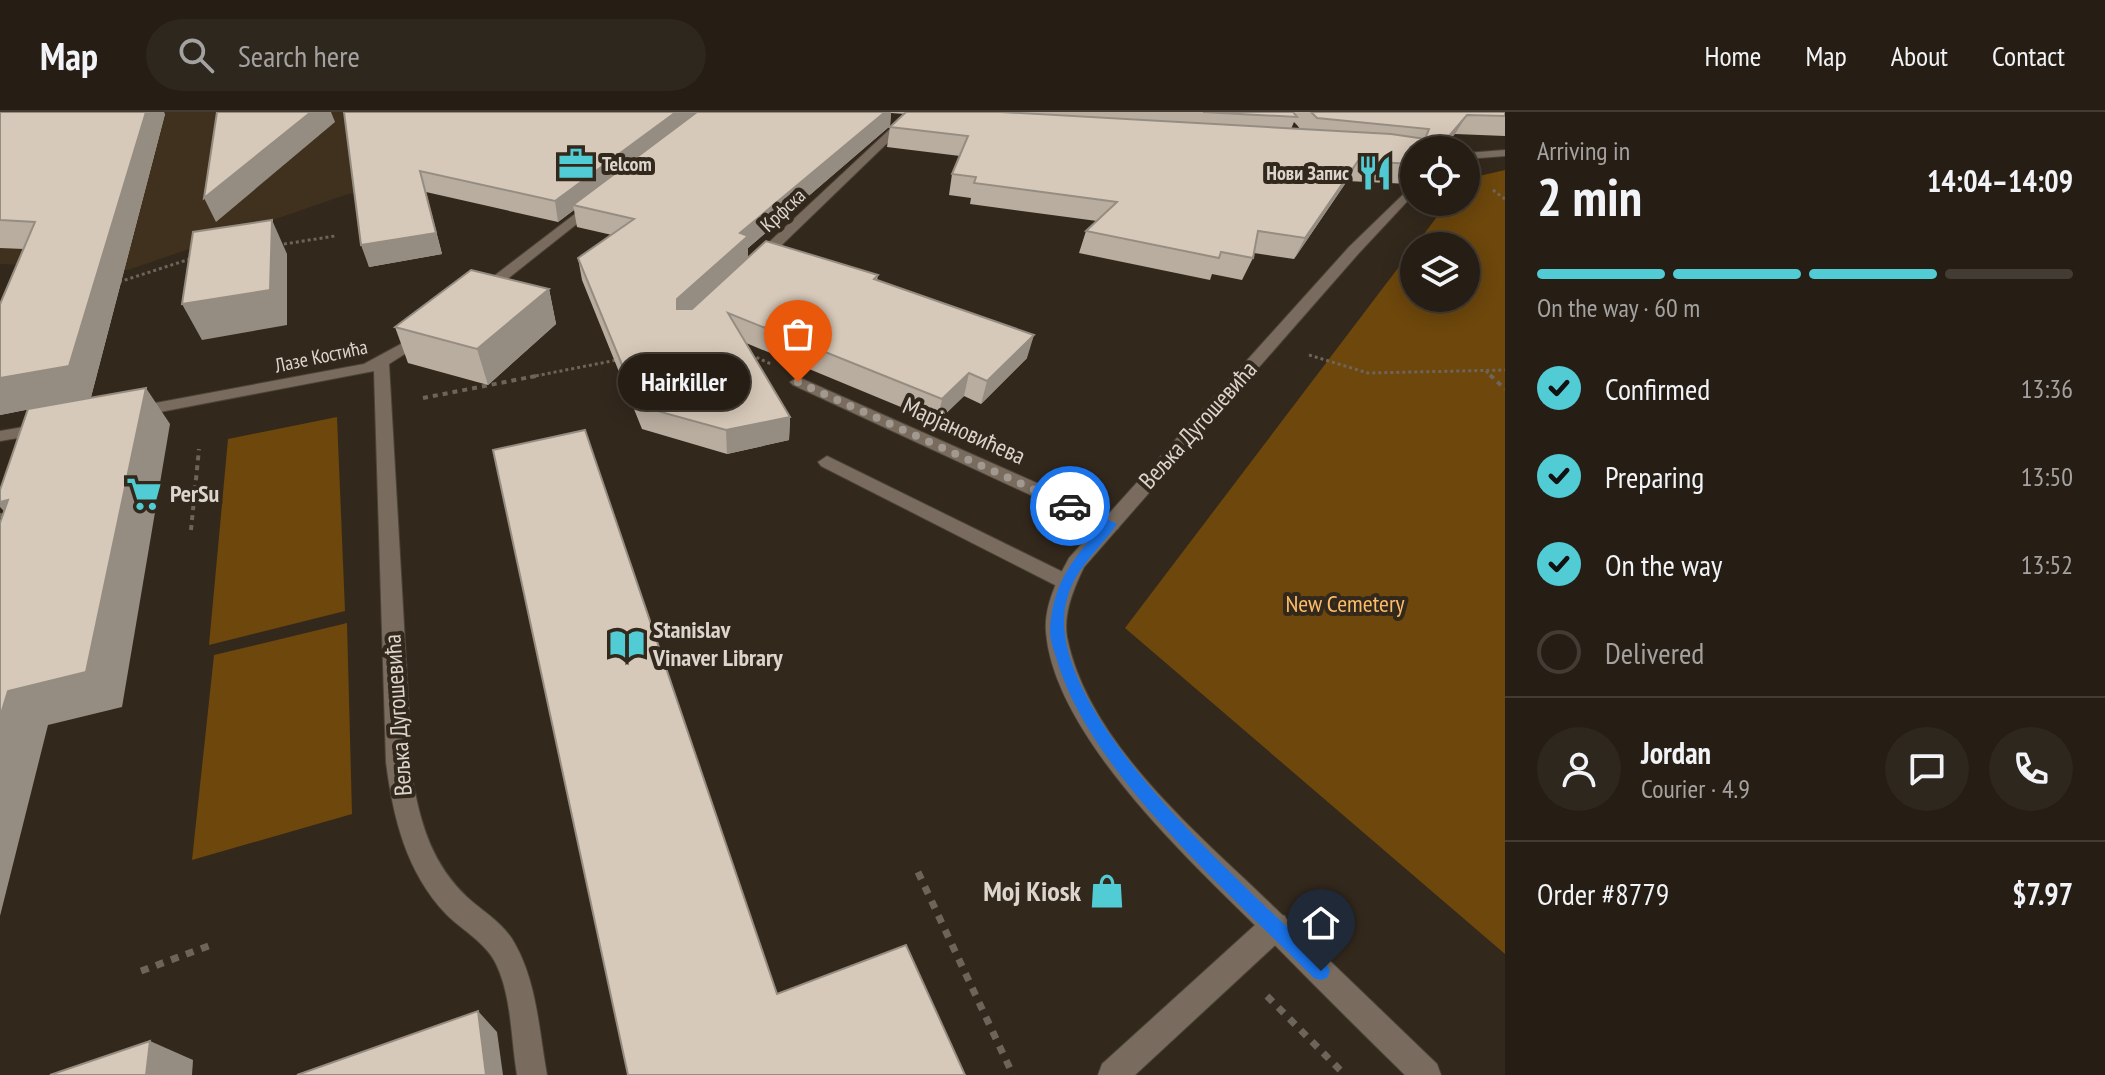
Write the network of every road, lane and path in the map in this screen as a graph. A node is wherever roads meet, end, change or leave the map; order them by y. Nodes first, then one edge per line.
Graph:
1 (890, 119) dead end
2 (1505, 153) edge
3 (1480, 155) edge
4 (609, 194) edge
5 (1400, 202) edge
6 (335, 236) dead end
7 (278, 245) dead end
8 (206, 256) edge
9 (743, 274) edge
10 (119, 282) dead end
11 (473, 299) edge
12 (435, 327) edge
13 (746, 352) edge
14 (1305, 354) dead end
15 (617, 360) edge
16 (381, 364) junction
17 (1505, 370) edge
18 (1486, 371) junction
19 (798, 382) joint
20 (1505, 389) edge
21 (383, 406) junction
22 (109, 416) edge
23 (62, 425) edge
24 (0, 436) edge
25 (199, 449) dead end
26 (827, 462) dead end
27 (5, 503) edge
28 (0, 518) edge
29 (1111, 524) junction
30 (191, 530) dead end
31 (1066, 582) junction
32 (918, 872) dead end
33 (1275, 926) junction
34 (211, 945) dead end
35 (1235, 963) junction
36 (141, 971) dead end
37 (532, 1075) edge
38 (1013, 1075) edge
39 (1113, 1075) edge
40 (1345, 1075) edge
41 (1426, 1075) edge

1 - 9 street, Крфска
2 - 3 street
4 - 11 street
5 - 29 street, Вељка Дугошевића
6 - 7 path
8 - 10 path
12 - 16 street, Лазе Костића
13 - 19 path
14 - 18 path
15 - 21 path
16 - 21 street, Вељка Дугошевића
16 - 22 street, Лазе Костића
17 - 18 path
18 - 20 path
19 - 29 street, Марјановићева
21 - 37 street, Вељка Дугошевића
23 - 24 street
25 - 30 path
26 - 31 street
27 - 28 path
29 - 31 street, Вељка Дугошевића
31 - 33 street, Вељка Дугошевића
32 - 38 path
33 - 35 street
33 - 41 street, Вељка Дугошевића
34 - 36 path
35 - 39 street
35 - 40 path

